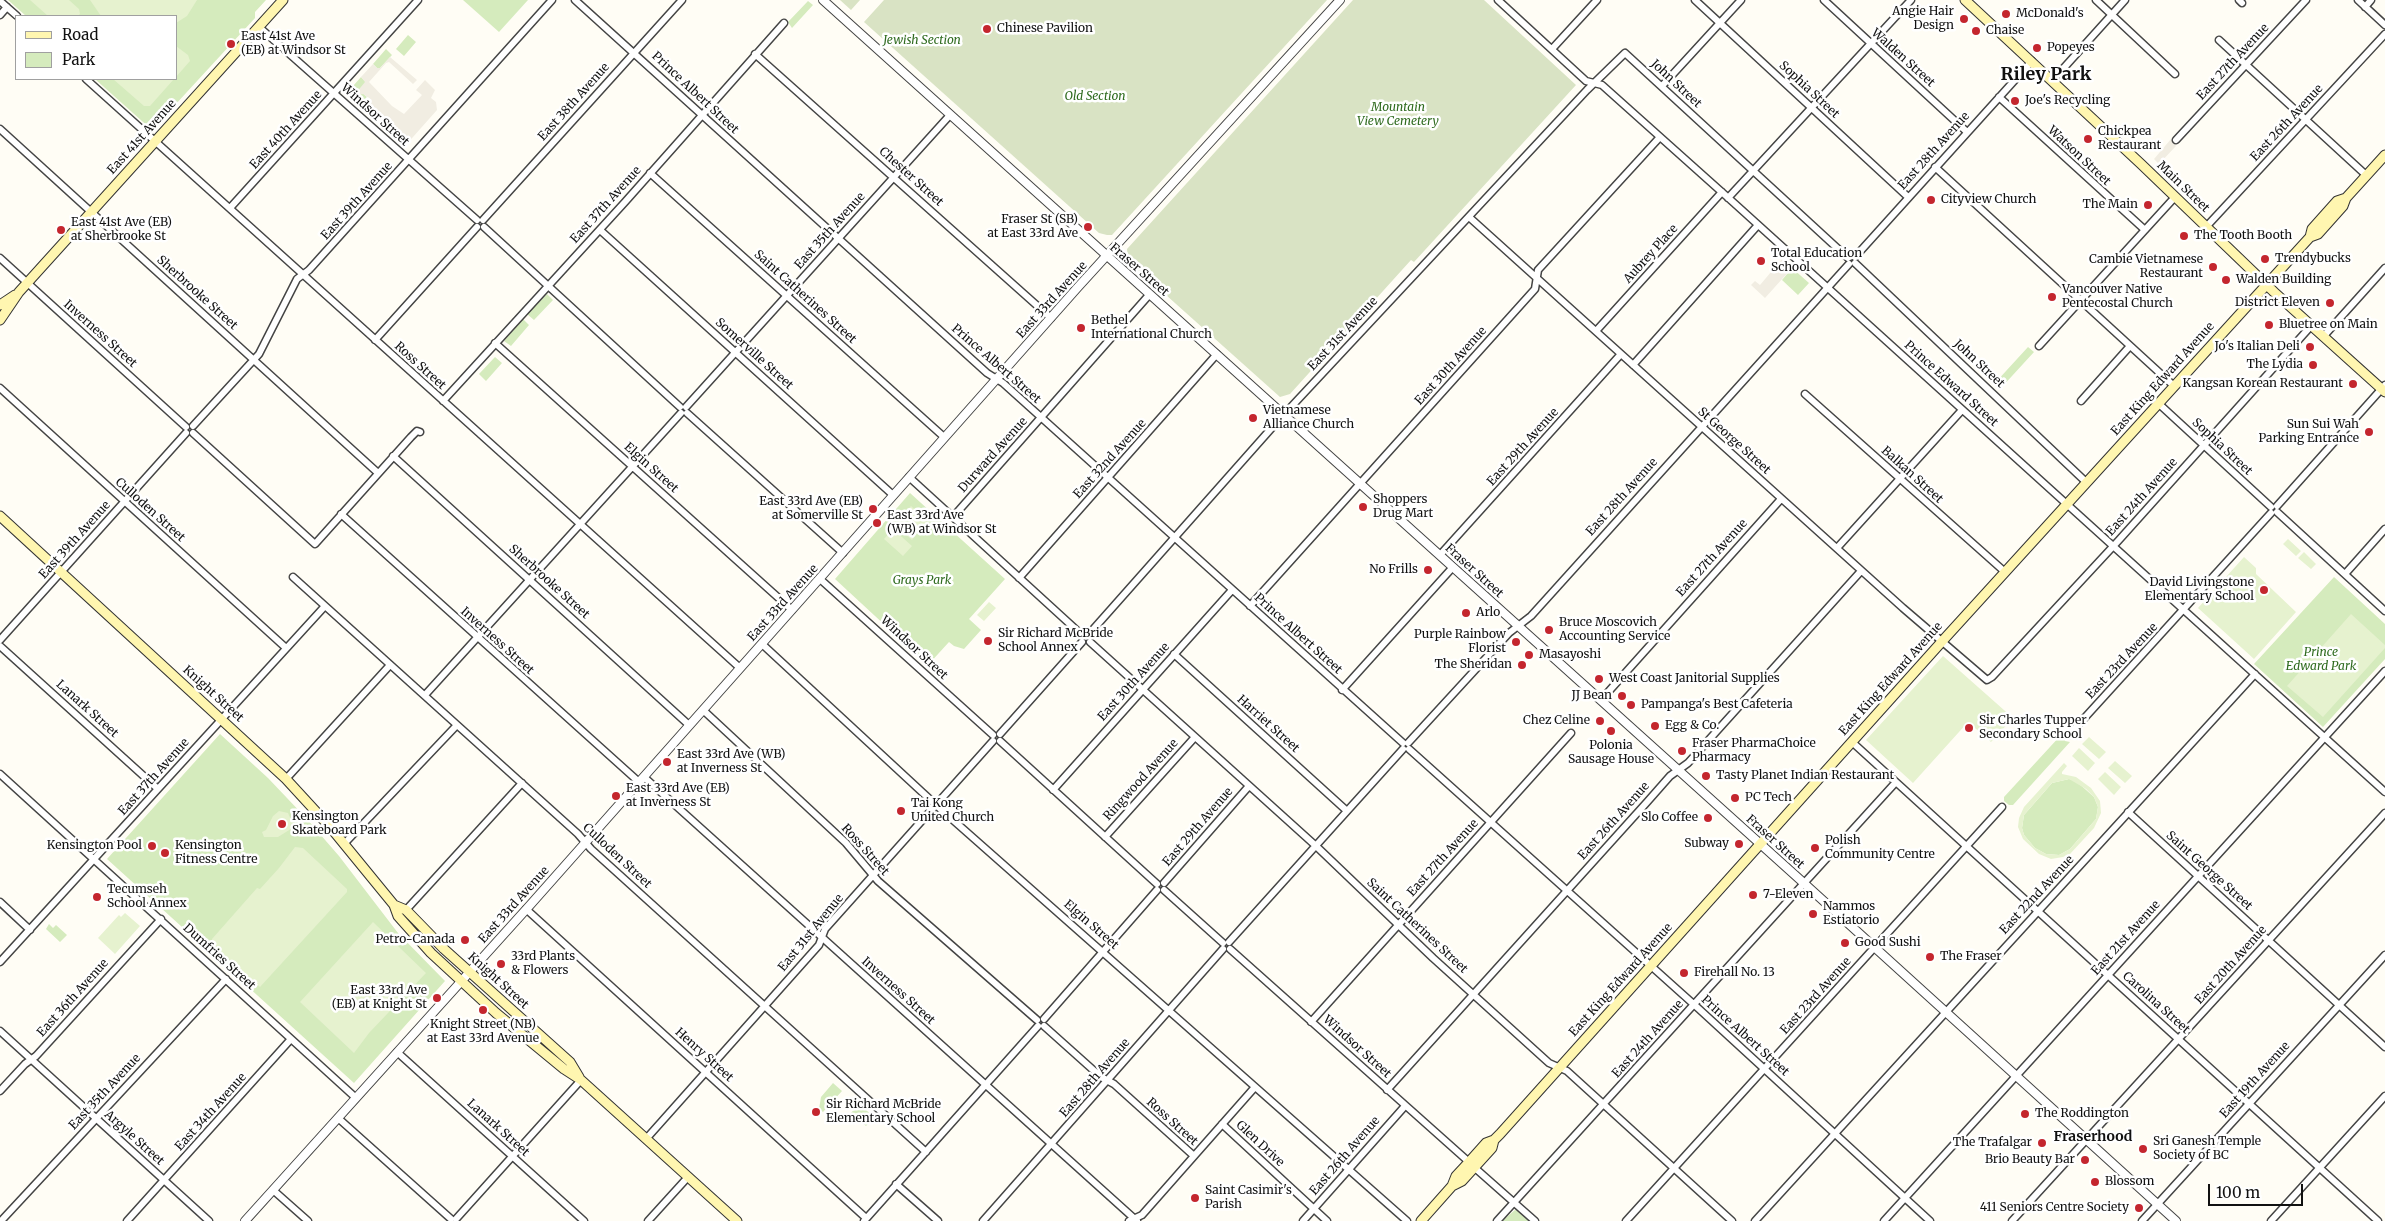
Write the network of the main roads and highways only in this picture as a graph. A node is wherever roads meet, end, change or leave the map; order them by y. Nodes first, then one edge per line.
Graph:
1 (284, 0) edge
2 (1965, 0) edge
3 (2385, 155) edge
4 (2266, 285) junction
5 (19, 292) junction
6 (0, 305) edge
7 (0, 320) edge
8 (2384, 389) edge
9 (0, 516) edge
10 (394, 905) junction
11 (581, 1080) junction
12 (737, 1221) edge
13 (1421, 1221) edge

1 - 5 main road, East 41st Avenue
2 - 4 main road, Main Street
3 - 4 main road, East King Edward Avenue
4 - 8 main road, Main Street
4 - 13 main road, East King Edward Avenue
5 - 6 main road, East 41st Avenue
5 - 7 main road, East 41st Avenue
9 - 10 main road, Knight Street
10 - 11 main road, Knight Street
10 - 11 main road, Knight Street
11 - 12 main road, Knight Street

